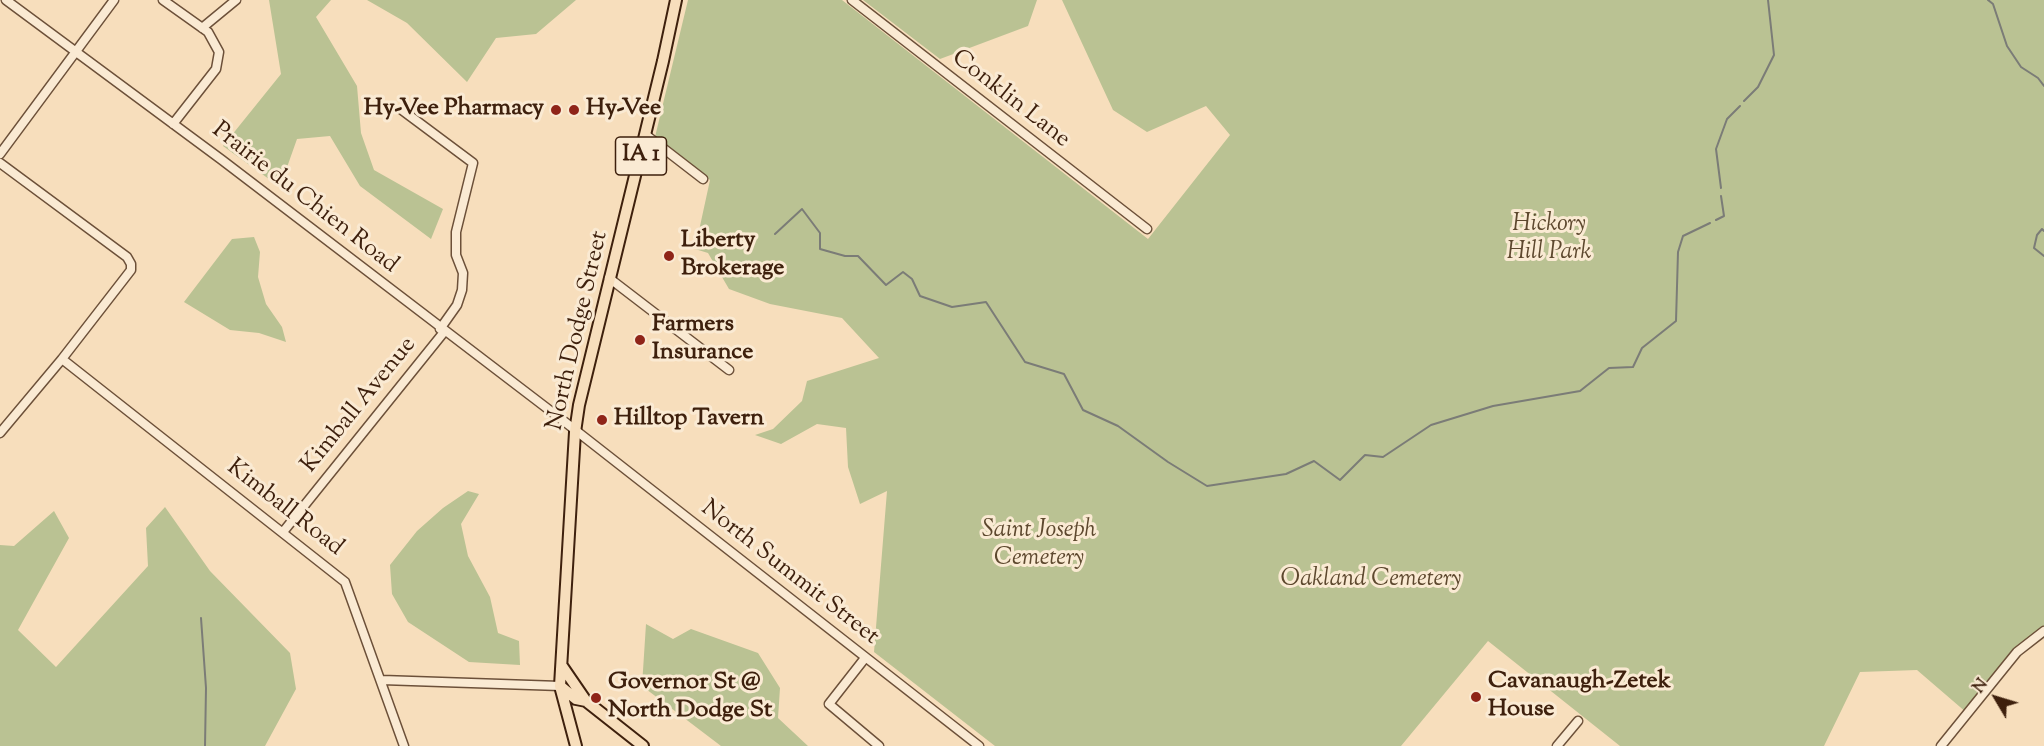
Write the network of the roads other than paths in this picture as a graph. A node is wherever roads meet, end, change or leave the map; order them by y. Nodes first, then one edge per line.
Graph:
1 (6, 0) edge
2 (114, 0) edge
3 (163, 0) edge
4 (236, 0) edge
5 (676, 0) edge
6 (852, 0) edge
7 (202, 28) junction
8 (75, 51) junction
9 (402, 110) dead end
10 (173, 124) junction
11 (646, 135) junction
12 (0, 154) edge
13 (0, 163) edge
14 (703, 179) dead end
15 (1147, 229) dead end
16 (609, 278) junction
17 (442, 330) junction
18 (62, 359) junction
19 (729, 370) dead end
20 (575, 432) junction
21 (0, 433) edge
22 (283, 532) junction
23 (2044, 631) edge
24 (865, 658) junction
25 (562, 666) junction
26 (382, 680) junction
27 (560, 686) junction
28 (586, 702) junction
29 (1578, 721) dead end
30 (570, 722) junction
31 (404, 746) edge
32 (576, 746) edge
33 (644, 746) edge
34 (879, 746) edge
35 (979, 746) edge
36 (1557, 746) edge
37 (1941, 746) edge

1 - 8 street, Prairie du Chien Road
2 - 8 street
3 - 7 street
4 - 7 street
5 - 11 main road, North Dodge Street / IA 1
6 - 15 street, Conklin Lane
7 - 10 street
8 - 10 street, Prairie du Chien Road
8 - 12 street
9 - 17 street, Kimball Avenue
10 - 17 street, Prairie du Chien Road
11 - 14 street
11 - 16 main road, North Dodge Street / IA 1
13 - 18 street
16 - 19 street
16 - 20 main road, North Dodge Street / IA 1
17 - 20 street, Prairie du Chien Road
17 - 22 street, Kimball Avenue
18 - 21 street
18 - 22 street, Kimball Road
20 - 24 street, North Summit Street
20 - 25 main road, North Dodge Street / IA 1
22 - 26 street, Kimball Road
23 - 37 street
24 - 34 street
24 - 35 street, North Summit Street
25 - 27 main road, North Dodge Street / IA 1
25 - 28 main road
26 - 27 street
26 - 31 street, Kimball Road
27 - 28 main road
27 - 30 main road, North Dodge Street / IA 1
28 - 30 main road
28 - 33 main road
29 - 36 street
30 - 32 main road, North Dodge Street / IA 1

